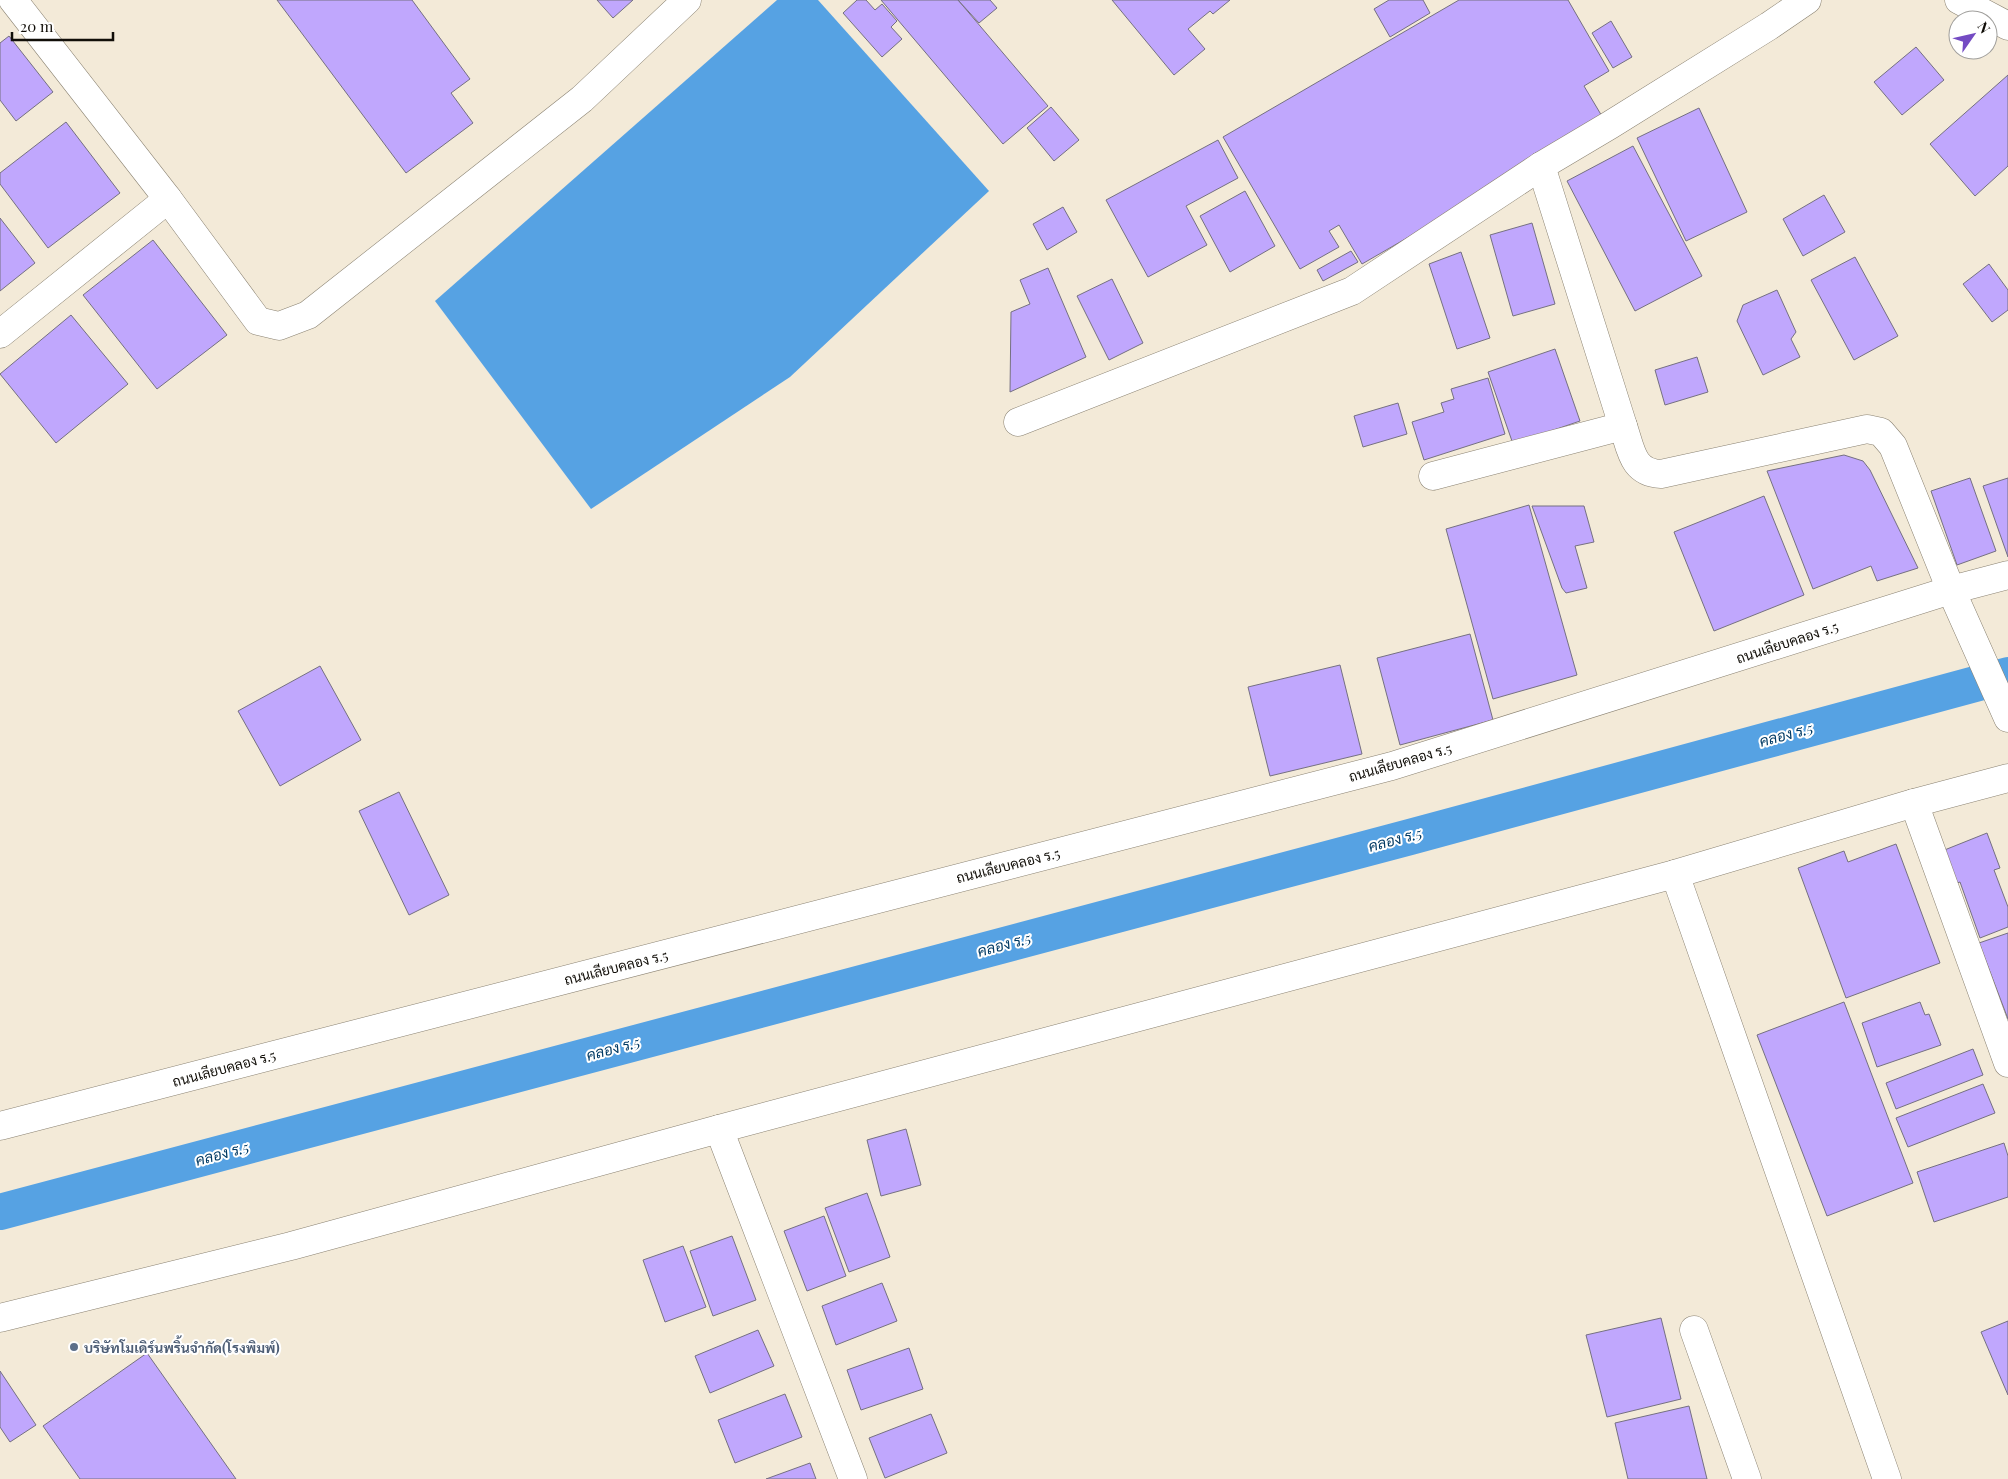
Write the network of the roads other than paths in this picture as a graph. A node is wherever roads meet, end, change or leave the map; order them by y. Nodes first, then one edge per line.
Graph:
1 (13, 0) edge
2 (687, 0) edge
3 (1807, 0) edge
4 (1959, 0) edge
5 (2008, 26) edge
6 (1541, 166) junction
7 (168, 199) junction
8 (0, 334) edge
9 (1018, 422) dead end
10 (1622, 426) junction
11 (1432, 476) dead end
12 (2008, 575) edge
13 (1951, 590) junction
14 (2008, 718) edge
15 (2008, 778) edge
16 (1914, 803) junction
17 (1675, 874) junction
18 (2008, 1063) edge
19 (0, 1126) edge
20 (719, 1128) junction
21 (0, 1318) edge
22 (1694, 1330) dead end
23 (853, 1479) edge
24 (1746, 1479) edge
25 (1887, 1479) edge

1 - 7 street
2 - 7 street
3 - 6 street
4 - 5 street
6 - 9 street
6 - 10 street
7 - 8 street
10 - 11 street
10 - 13 street
12 - 13 street, ถนนเลียบคลอง ร.5
13 - 14 street
13 - 19 street, ถนนเลียบคลอง ร.5
15 - 16 street
16 - 17 street
16 - 18 street
17 - 20 street
17 - 25 street
20 - 21 street
20 - 23 street
22 - 24 street

